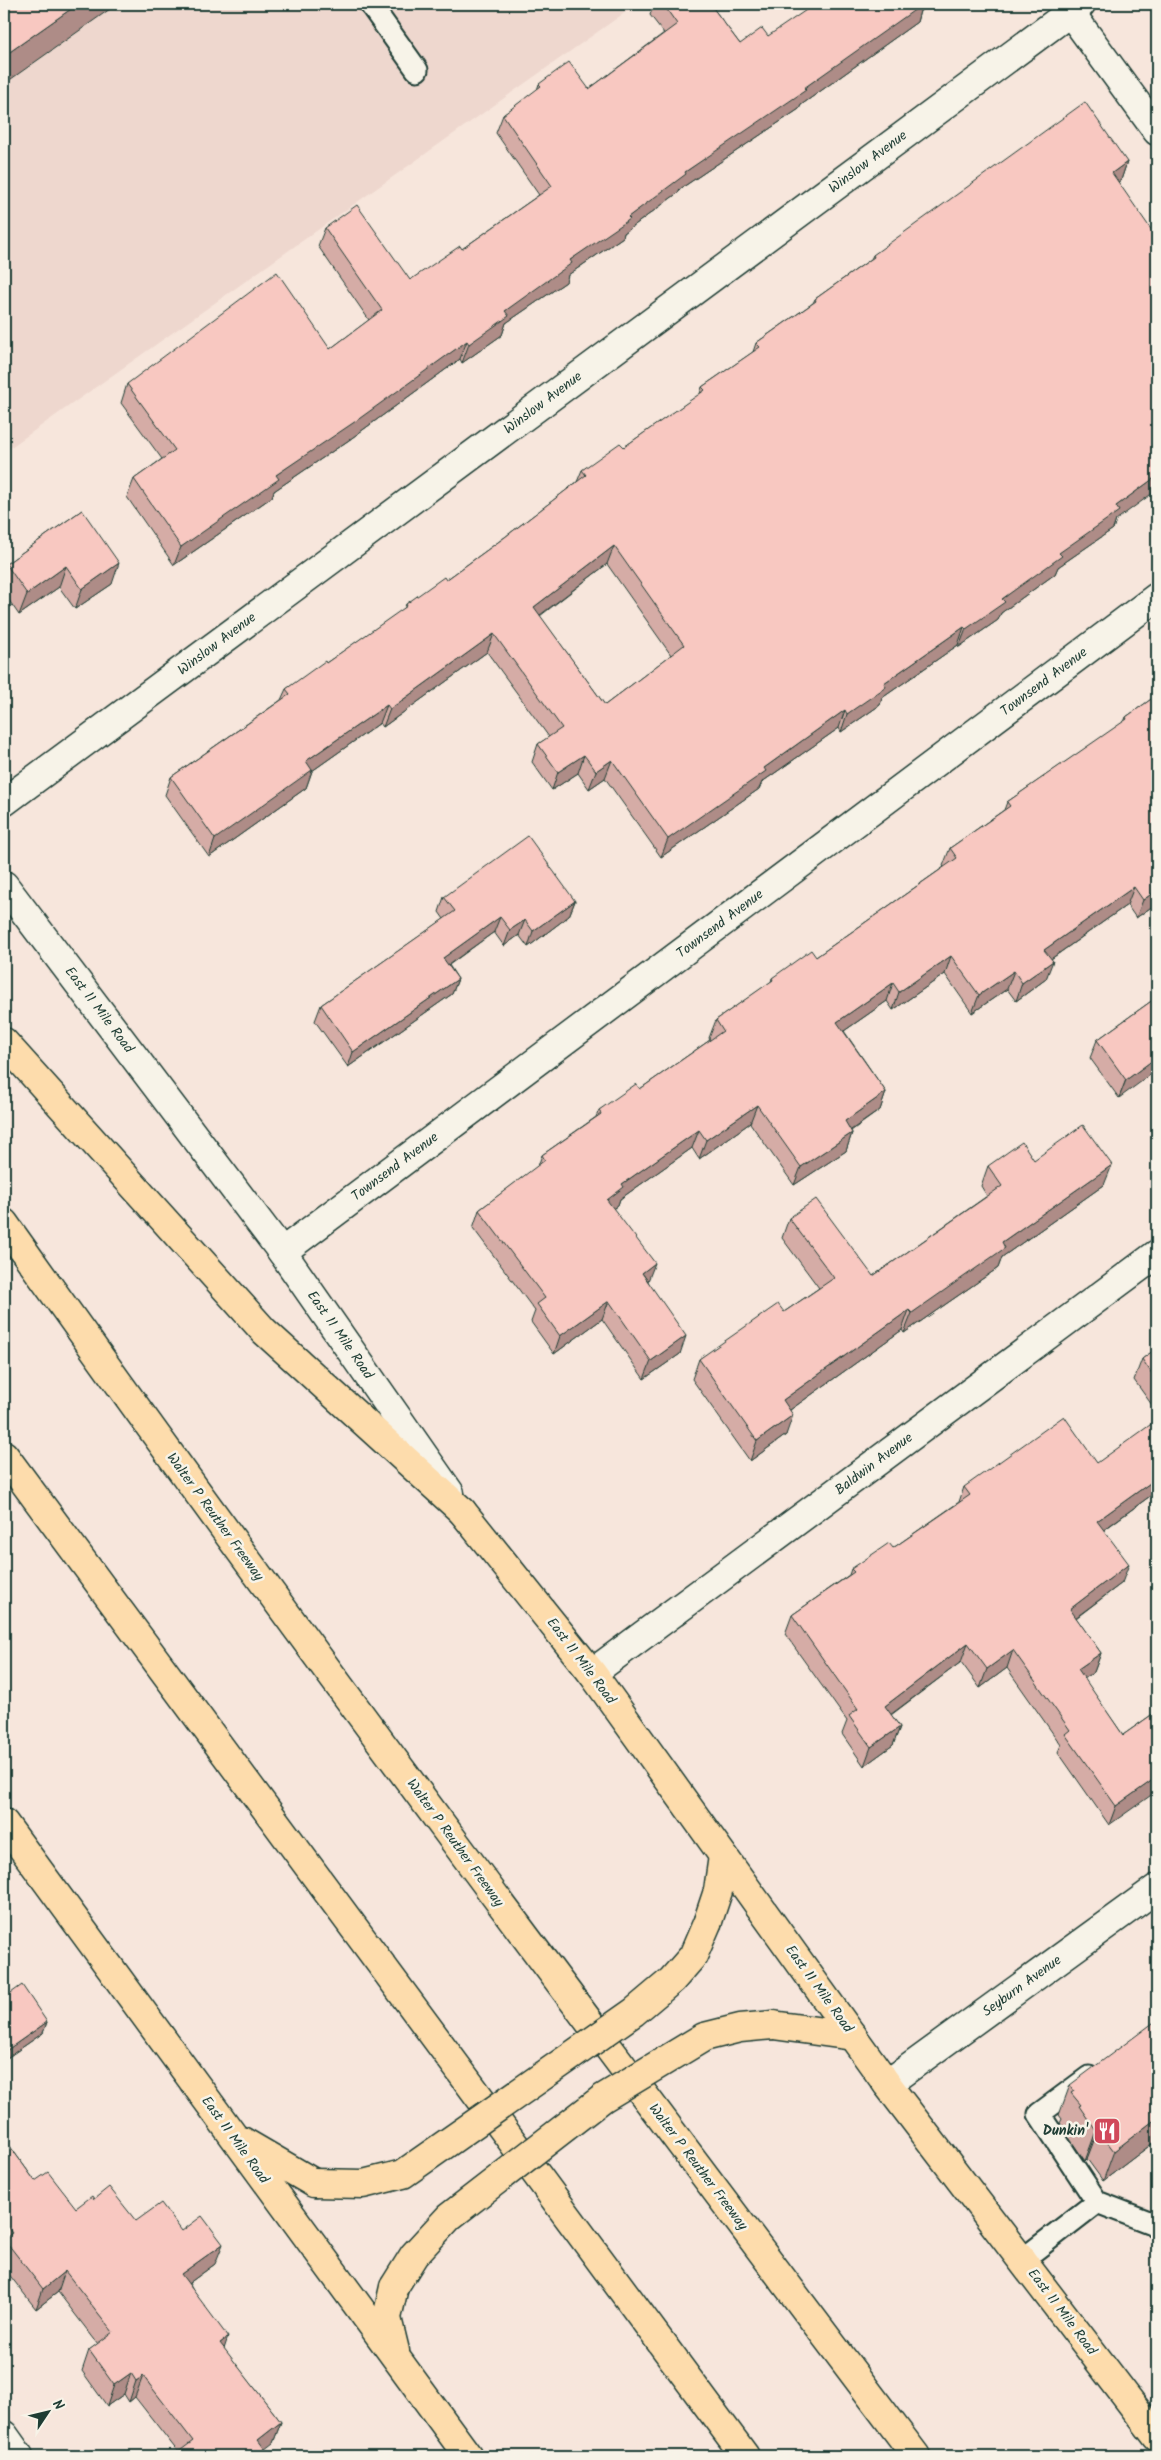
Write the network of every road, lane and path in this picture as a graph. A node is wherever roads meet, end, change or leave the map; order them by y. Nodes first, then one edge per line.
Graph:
1 (370, 4) edge
2 (1076, 8) edge
3 (417, 70) dead end
4 (1157, 131) edge
5 (1157, 597) edge
6 (4, 802) edge
7 (4, 885) edge
8 (4, 1042) edge
9 (4, 1223) edge
10 (282, 1252) junction
11 (1157, 1254) edge
12 (4, 1455) edge
13 (462, 1511) junction
14 (592, 1673) junction
15 (4, 1823) edge
16 (722, 1856) junction
17 (1157, 1888) edge
18 (853, 2036) junction
19 (1102, 2067) edge
20 (887, 2084) junction
21 (232, 2135) junction
22 (1097, 2202) junction
23 (1156, 2225) edge
24 (1022, 2260) junction
25 (398, 2362) junction
26 (4, 2436) edge
27 (1157, 2437) edge
28 (19, 2456) edge
29 (468, 2456) edge
30 (744, 2456) edge
31 (916, 2456) edge

1 - 3 lane
2 - 4 street
2 - 6 street, Winslow Avenue
5 - 10 street, Townsend Avenue
7 - 10 street, East 11 Mile Road
8 - 13 main road
9 - 31 main road, Walter P Reuther Freeway
10 - 13 street, East 11 Mile Road
11 - 14 street, Baldwin Avenue
12 - 30 main road
13 - 14 main road, East 11 Mile Road
14 - 16 main road, East 11 Mile Road
15 - 21 main road, East 11 Mile Road
16 - 18 main road, East 11 Mile Road
16 - 21 main road, bridge
17 - 20 street, Seyburn Avenue
18 - 20 main road, East 11 Mile Road
18 - 25 main road, bridge
19 - 22 lane
20 - 24 main road, East 11 Mile Road
21 - 25 main road, East 11 Mile Road
22 - 23 lane
22 - 24 lane
24 - 27 main road, East 11 Mile Road
25 - 29 main road, East 11 Mile Road
26 - 28 street

